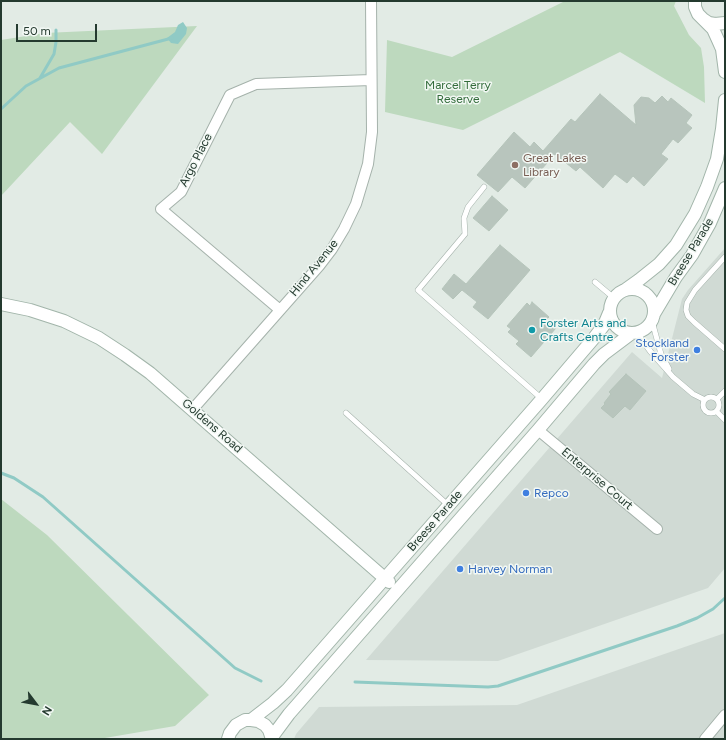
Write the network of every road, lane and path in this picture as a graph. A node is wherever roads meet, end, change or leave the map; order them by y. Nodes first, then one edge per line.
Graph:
1 (371, 1) edge
2 (695, 1) edge
3 (703, 19) junction
4 (725, 23) edge
5 (725, 72) edge
6 (371, 80) junction
7 (725, 100) edge
8 (484, 187) dead end
9 (725, 188) edge
10 (725, 257) edge
11 (595, 282) dead end
12 (625, 290) junction
13 (614, 298) junction
14 (1, 304) edge
15 (280, 310) junction
16 (610, 313) junction
17 (653, 318) junction
18 (634, 333) junction
19 (725, 349) edge
20 (673, 377) junction
21 (725, 391) edge
22 (542, 399) junction
23 (705, 400) junction
24 (718, 400) junction
25 (192, 410) junction
26 (717, 412) junction
27 (346, 413) dead end
28 (725, 420) edge
29 (538, 430) junction
30 (449, 505) junction
31 (656, 529) dead end
32 (384, 578) junction
33 (398, 590) junction
34 (725, 715) edge
35 (251, 720) junction
36 (229, 736) edge
37 (272, 738) edge
38 (219, 739) edge
39 (704, 739) edge

1 - 6 street, Hind Avenue
2 - 3 main road
3 - 4 main road
3 - 5 main road
6 - 15 street, Hind Avenue
6 - 15 street, Argo Place
7 - 12 main road, Breese Parade
8 - 22 lane
9 - 17 main road, Breese Parade
10 - 19 lane
11 - 13 lane
12 - 13 main road
12 - 17 main road
13 - 16 main road
14 - 25 main road, Goldens Road
15 - 25 street, Hind Avenue
16 - 18 main road
16 - 22 main road, Breese Parade
17 - 18 main road
17 - 20 lane
18 - 20 lane
18 - 29 main road, Breese Parade
20 - 23 lane
21 - 24 lane
22 - 30 main road, Breese Parade
23 - 24 lane
23 - 26 lane
24 - 26 lane
25 - 32 main road, Goldens Road
26 - 28 lane
27 - 30 lane
29 - 31 street, Enterprise Court
29 - 33 main road, Breese Parade
30 - 32 main road, Breese Parade
32 - 33 main road, Goldens Road
32 - 35 main road, Breese Parade
33 - 37 main road, Breese Parade
34 - 39 street
35 - 36 main road, Breese Parade
35 - 37 main road
36 - 38 main road, Breese Parade

